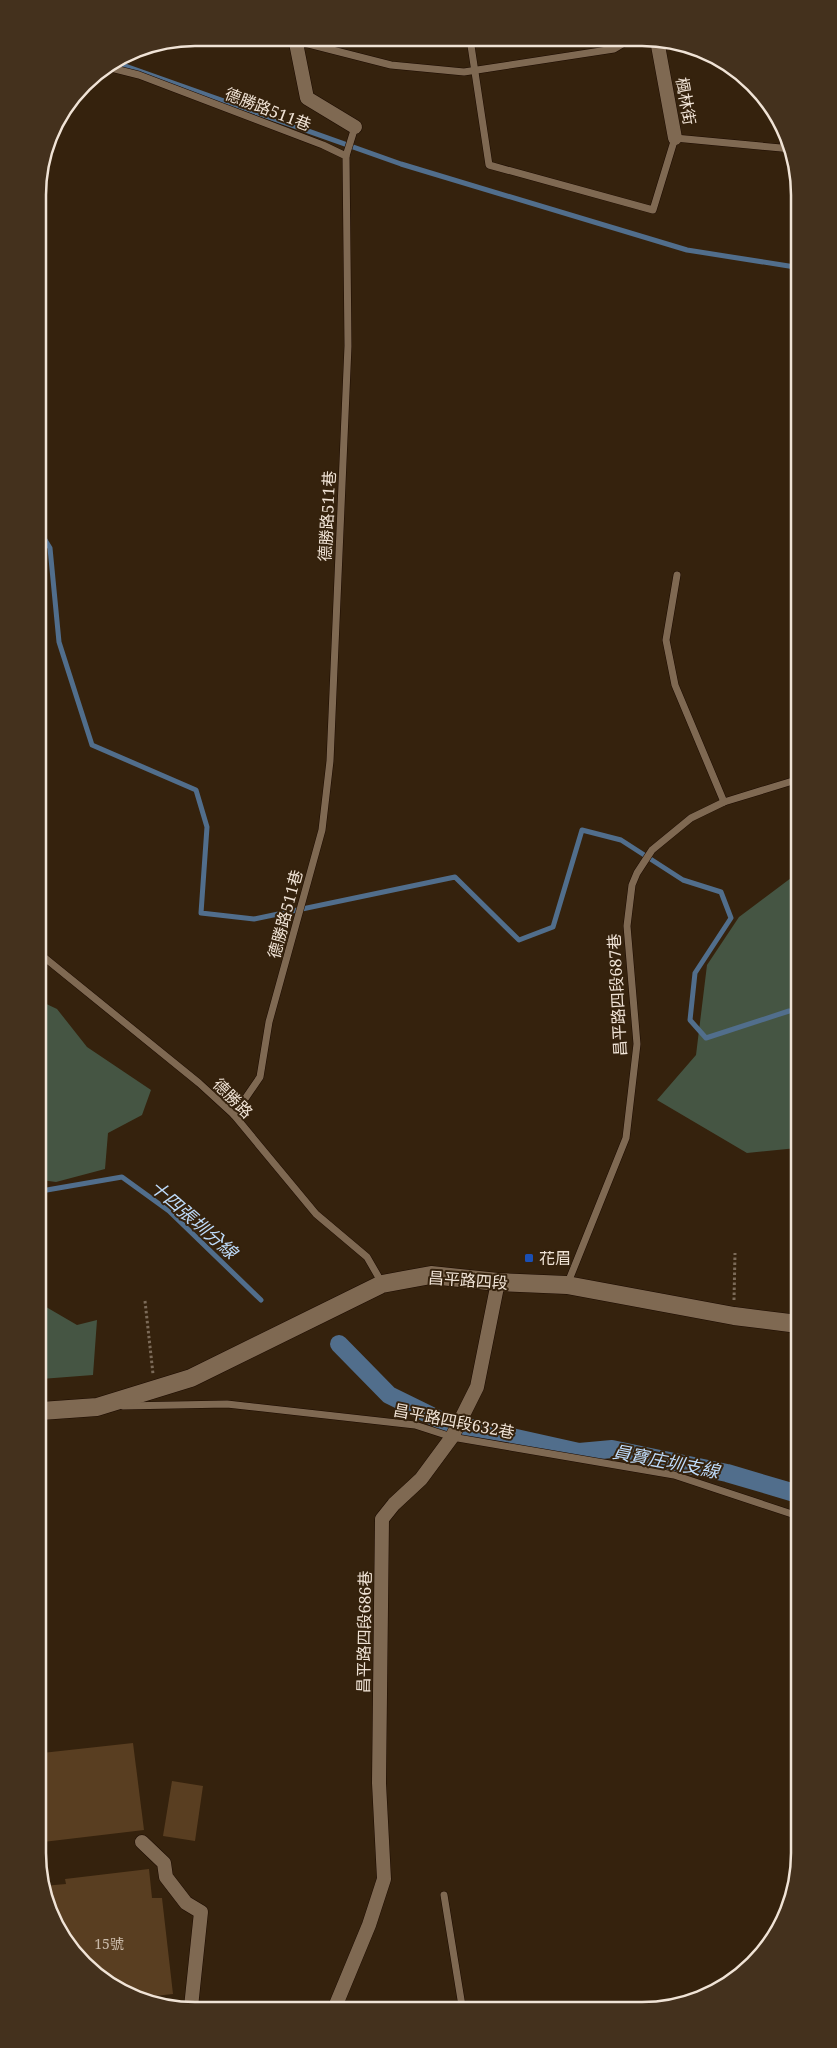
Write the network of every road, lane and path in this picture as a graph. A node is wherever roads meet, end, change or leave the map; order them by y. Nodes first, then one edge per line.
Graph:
1 (471, 46) edge
2 (619, 46) edge
3 (294, 47) edge
4 (321, 47) edge
5 (658, 48) edge
6 (115, 69) edge
7 (474, 71) junction
8 (355, 127) joint
9 (675, 138) junction
10 (783, 149) edge
11 (346, 156) junction
12 (677, 575) dead end
13 (791, 782) edge
14 (724, 802) junction
15 (47, 959) edge
16 (234, 1115) junction
17 (735, 1253) dead end
18 (498, 1282) junction
19 (382, 1284) junction
20 (567, 1285) junction
21 (145, 1301) dead end
22 (734, 1316) junction
23 (790, 1323) edge
24 (155, 1389) junction
25 (97, 1406) junction
26 (46, 1411) edge
27 (452, 1437) junction
28 (790, 1513) edge
29 (142, 1842) dead end
30 (444, 1895) dead end
31 (192, 2002) edge
32 (337, 2002) edge
33 (461, 2002) edge

1 - 7 lane
2 - 7 lane
3 - 8 street
4 - 7 lane
5 - 9 street, 楓林街
6 - 11 lane, 德勝路511巷
7 - 9 lane
8 - 11 lane
9 - 10 lane
11 - 16 lane, 德勝路511巷
12 - 14 lane
13 - 14 lane
14 - 20 lane, 昌平路四段687巷
15 - 16 lane, 德勝路
16 - 19 lane, 德勝路
17 - 22 path
18 - 19 street, 昌平路四段
18 - 20 street, 昌平路四段
18 - 27 street, 昌平路四段686巷
19 - 24 street, 昌平路四段
20 - 22 street, 昌平路四段
21 - 24 path
22 - 23 street, 昌平路四段
24 - 25 street, 昌平路四段
25 - 26 street, 昌平路四段
25 - 27 lane, 昌平路四段632巷
27 - 28 lane, 昌平路四段632巷
27 - 32 street, 昌平路四段686巷
29 - 31 street
30 - 33 lane

